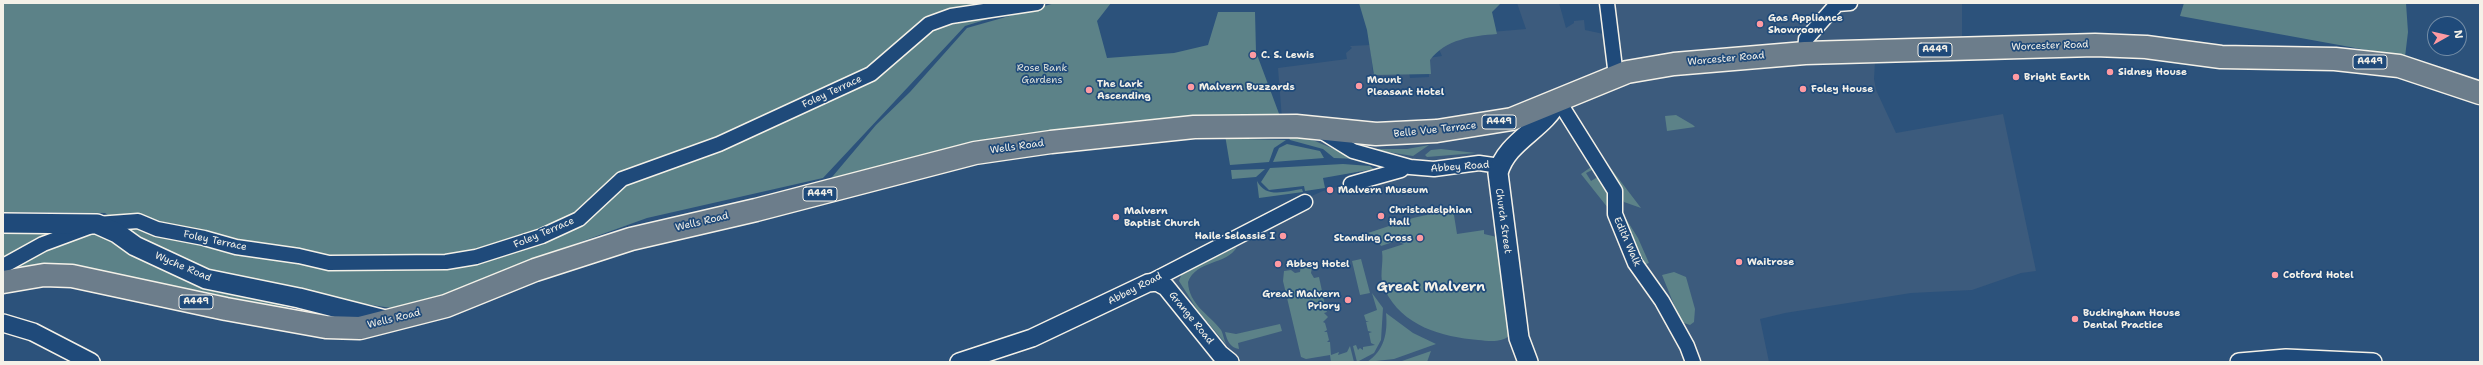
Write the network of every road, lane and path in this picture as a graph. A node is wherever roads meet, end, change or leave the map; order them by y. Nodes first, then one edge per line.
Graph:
1 (1037, 3) edge
2 (1607, 3) edge
3 (1850, 3) edge
4 (1805, 53) junction
5 (1616, 76) junction
6 (2480, 93) edge
7 (1558, 100) junction
8 (1316, 128) junction
9 (1405, 166) junction
10 (1500, 166) junction
11 (1351, 184) dead end
12 (1305, 202) dead end
13 (3, 223) edge
14 (97, 224) junction
15 (3, 266) edge
16 (3, 282) edge
17 (1148, 283) junction
18 (389, 321) junction
19 (3, 323) edge
20 (91, 362) edge
21 (959, 362) edge
22 (1230, 362) edge
23 (1528, 362) edge
24 (1693, 362) edge
25 (2239, 362) edge
26 (2373, 362) edge

1 - 14 street, Foley Terrace
2 - 5 street
3 - 4 street
4 - 5 highway, Worcester Road / A449
4 - 6 highway, Worcester Road / A449
5 - 7 highway, Belle Vue Terrace / A449
7 - 8 highway, Belle Vue Terrace / A449
7 - 10 main road, Church Street
7 - 24 street, Edith Walk
8 - 9 street, Wells Road
8 - 18 highway, Wells Road / A449
9 - 10 street, Abbey Road
9 - 11 street
10 - 23 main road, Church Street
12 - 17 street, Abbey Road
13 - 14 main road, Wyche Road
14 - 15 street, Foley Terrace
14 - 18 main road, Wyche Road
16 - 18 highway, Wells Road / A449
17 - 21 street, Abbey Road
17 - 22 street, Grange Road
19 - 20 street
25 - 26 street

